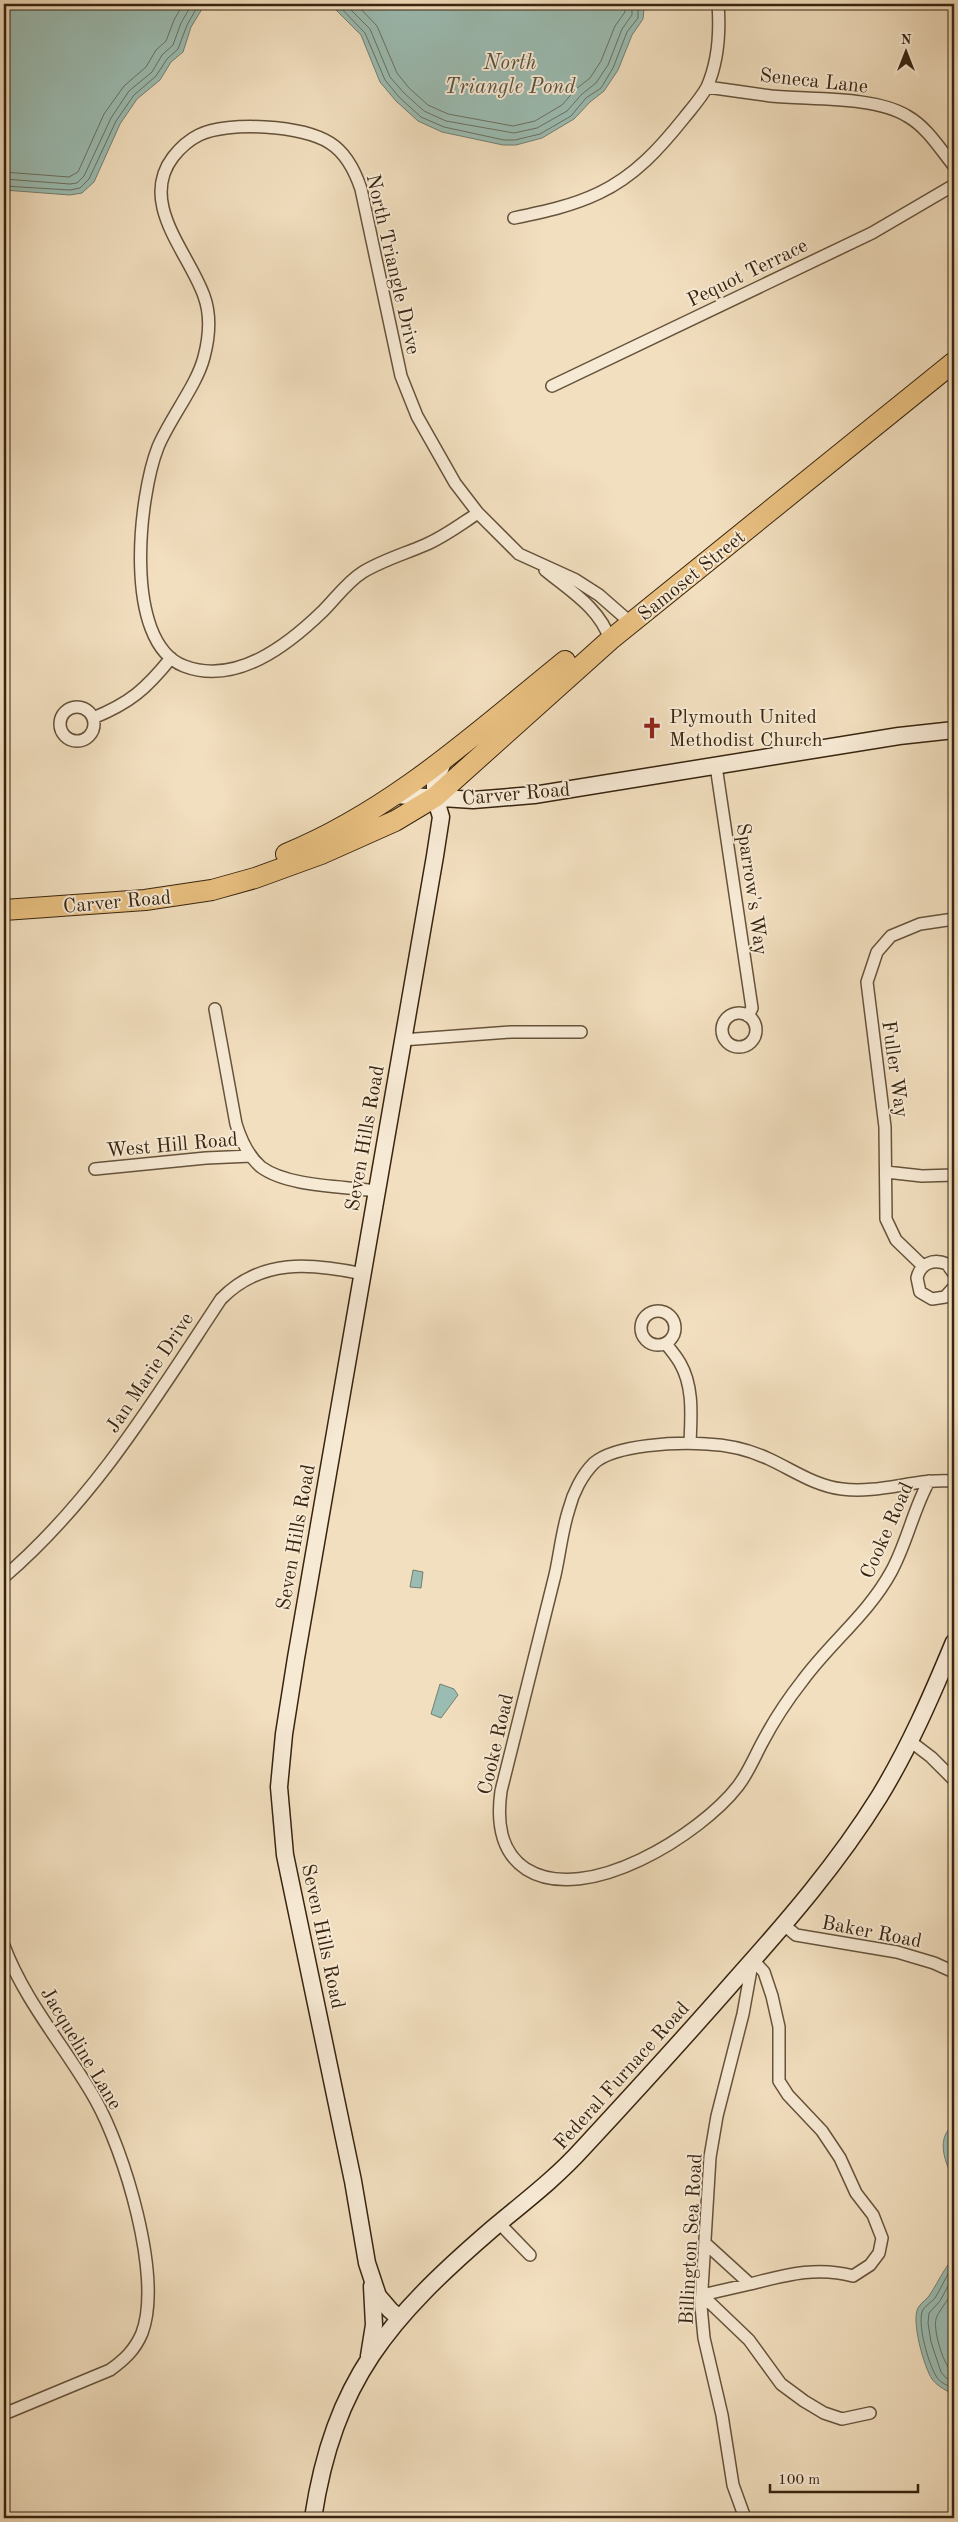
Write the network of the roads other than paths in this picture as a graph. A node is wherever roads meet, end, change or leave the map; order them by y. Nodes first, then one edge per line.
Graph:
1 (718, 4) edge
2 (706, 87) junction
3 (954, 166) edge
4 (954, 186) edge
5 (514, 218) dead end
6 (954, 348) edge
7 (954, 362) edge
8 (552, 386) dead end
9 (478, 513) junction
10 (534, 561) junction
11 (626, 619) junction
12 (608, 634) junction
13 (171, 658) junction
14 (92, 718) dead end
15 (954, 730) edge
16 (442, 762) junction
17 (716, 766) junction
18 (395, 795) junction
19 (435, 797) junction
20 (4, 899) edge
21 (4, 910) edge
22 (954, 919) edge
23 (215, 1009) dead end
24 (748, 1016) dead end
25 (581, 1032) dead end
26 (402, 1040) junction
27 (251, 1156) junction
28 (95, 1169) dead end
29 (886, 1172) junction
30 (954, 1175) edge
31 (377, 1191) junction
32 (923, 1266) junction
33 (362, 1274) junction
34 (954, 1274) edge
35 (954, 1287) edge
36 (666, 1344) dead end
37 (690, 1443) junction
38 (929, 1481) junction
39 (954, 1481) edge
40 (4, 1576) edge
41 (954, 1642) edge
42 (910, 1740) junction
43 (954, 1780) edge
44 (784, 1925) junction
45 (4, 1946) edge
46 (753, 1960) junction
47 (953, 1972) edge
48 (499, 2223) junction
49 (705, 2243) junction
50 (530, 2255) dead end
51 (372, 2283) junction
52 (750, 2284) junction
53 (702, 2295) junction
54 (404, 2312) junction
55 (368, 2359) junction
56 (4, 2414) edge
57 (870, 2414) dead end
58 (314, 2518) edge
59 (745, 2518) edge

1 - 2 street
2 - 3 street, Seneca Lane
2 - 5 street
4 - 8 street, Pequot Terrace
6 - 11 highway, Samoset Street
7 - 11 highway, Samoset Street
9 - 10 street, North Triangle Drive
9 - 13 street
9 - 13 street, North Triangle Drive
10 - 11 street, North Triangle Drive
10 - 12 street, North Triangle Drive
11 - 12 highway, Samoset Street
12 - 16 highway, Samoset Street
12 - 19 highway, Samoset Street
13 - 14 street
15 - 17 street, Carver Road
16 - 18 highway, Carver Road
16 - 19 street, Seven Hills Road
17 - 19 street, Carver Road
17 - 24 street, Sparrow's Way
18 - 19 street
18 - 20 highway, Carver Road
19 - 21 highway, Carver Road
19 - 26 street, Seven Hills Road
22 - 29 street, Fuller Way
23 - 27 street
25 - 26 street
26 - 31 street, Seven Hills Road
27 - 28 street, West Hill Road
27 - 31 street
29 - 30 street
29 - 32 street, Fuller Way
31 - 33 street, Seven Hills Road
32 - 34 street
32 - 35 street
33 - 40 street, Jan Marie Drive
33 - 51 street, Seven Hills Road
36 - 37 street
37 - 38 street, Cooke Road
37 - 38 street, Cooke Road
38 - 39 street, Cooke Road
41 - 42 street, Federal Furnace Road
42 - 43 street
42 - 44 street, Federal Furnace Road
44 - 46 street, Federal Furnace Road
44 - 47 street, Baker Road
45 - 56 street, Jacqueline Lane
46 - 48 street, Federal Furnace Road
46 - 49 street, Billington Sea Road
46 - 52 street
48 - 50 street
48 - 54 street, Federal Furnace Road
49 - 52 street
49 - 53 street, Billington Sea Road
51 - 54 street
51 - 55 street, Seven Hills Road
52 - 53 street
53 - 57 street
53 - 59 street, Billington Sea Road
54 - 55 street, Federal Furnace Road
55 - 58 street, Federal Furnace Road

